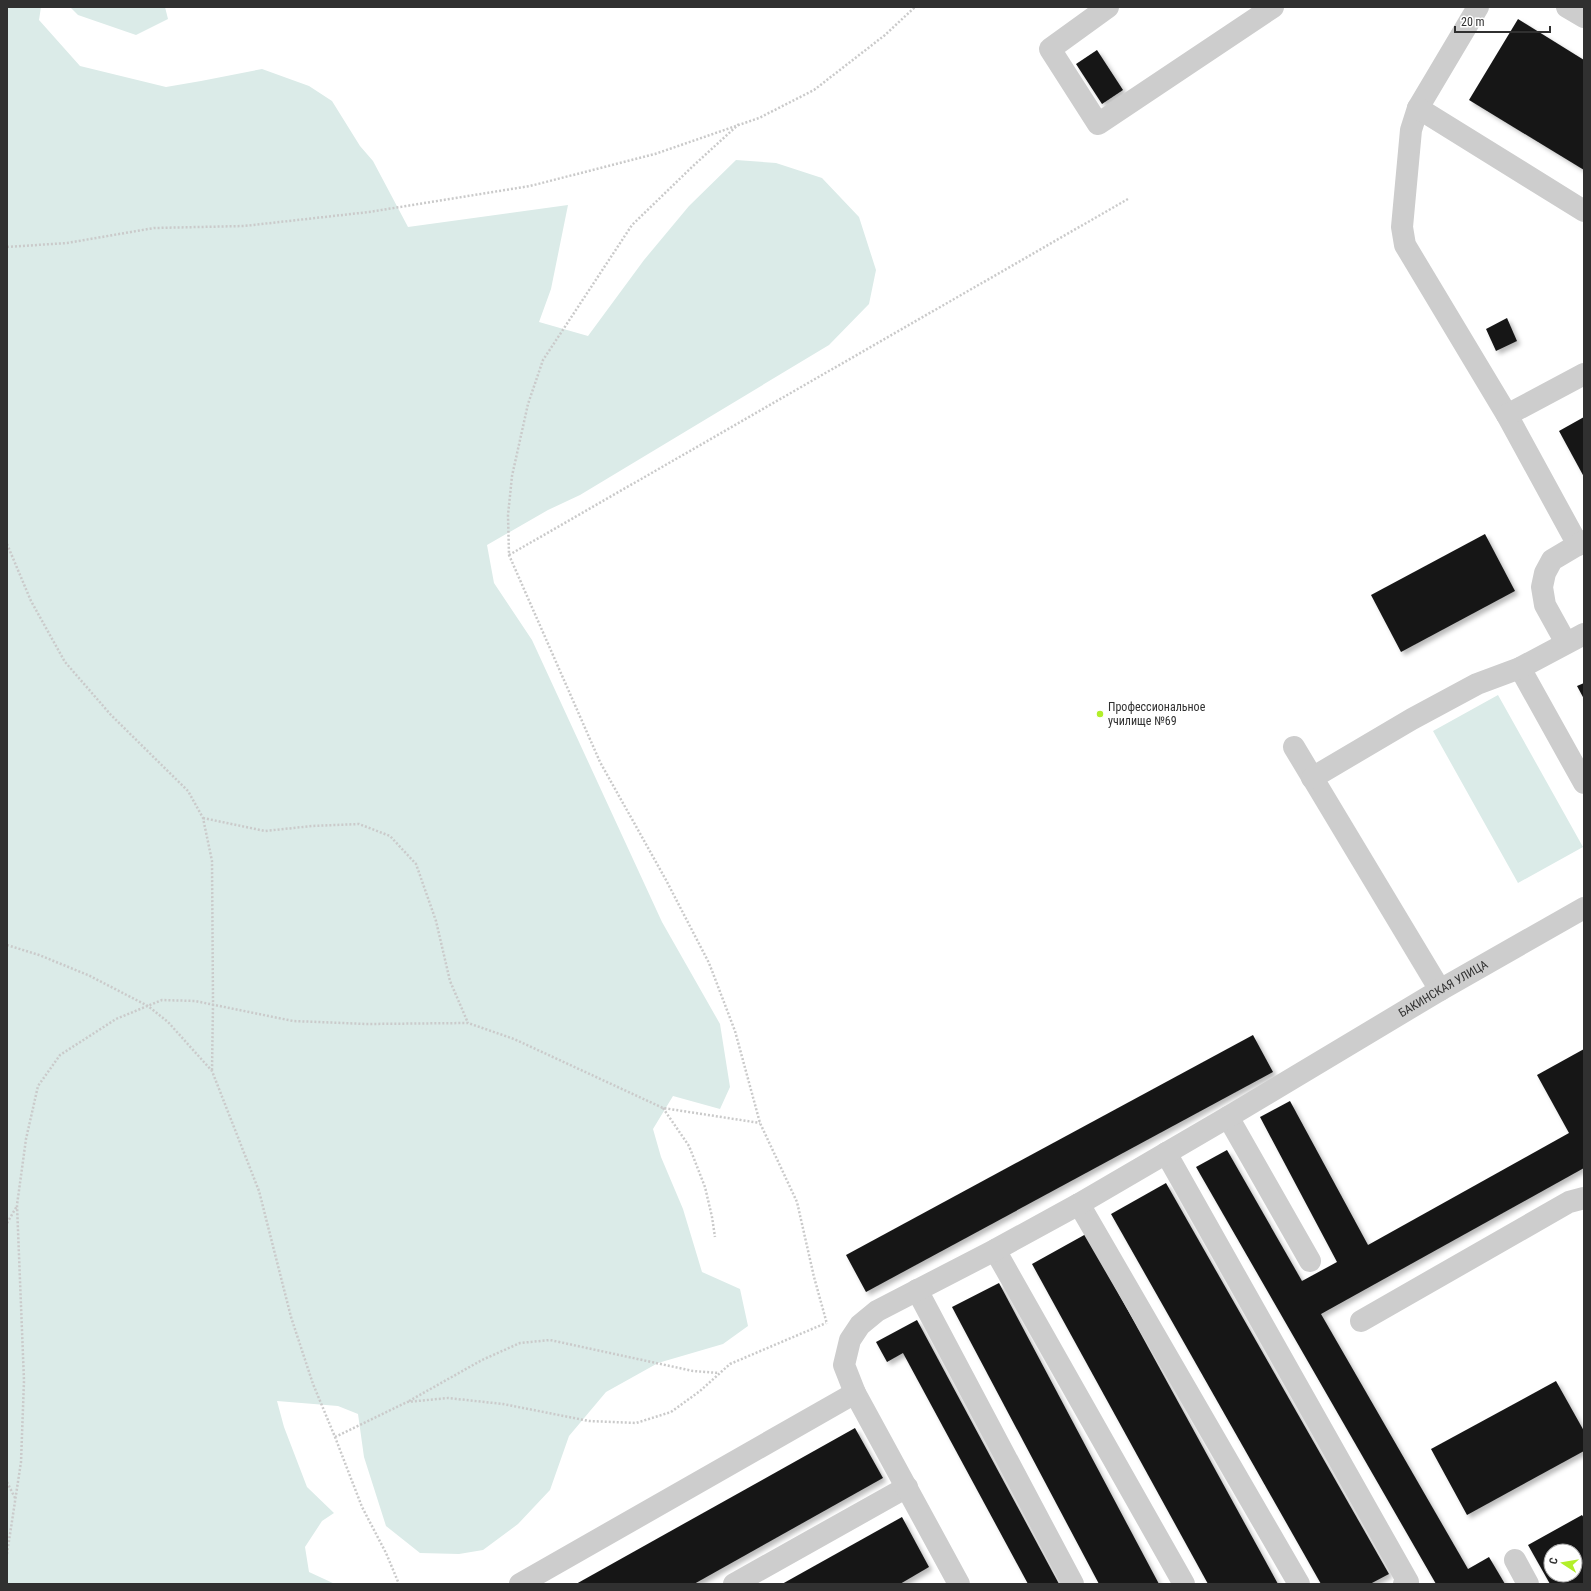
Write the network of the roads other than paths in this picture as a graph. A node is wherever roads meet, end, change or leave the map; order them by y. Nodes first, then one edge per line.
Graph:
1 (1108, 7) edge
2 (1273, 7) edge
3 (1478, 7) edge
4 (1567, 7) edge
5 (1584, 17) edge
6 (1418, 108) junction
7 (1584, 211) edge
8 (1584, 374) edge
9 (1507, 415) junction
10 (1581, 543) edge
11 (1575, 638) edge
12 (1520, 668) junction
13 (1294, 748) dead end
14 (1312, 778) junction
15 (1584, 783) edge
16 (1584, 908) edge
17 (1440, 990) junction
18 (1228, 1117) junction
19 (1166, 1153) junction
20 (1584, 1198) edge
21 (1078, 1204) junction
22 (995, 1250) junction
23 (1310, 1261) dead end
24 (917, 1290) junction
25 (1361, 1321) dead end
26 (855, 1393) junction
27 (906, 1487) junction
28 (1515, 1560) dead end
29 (954, 1582) edge
30 (520, 1584) edge
31 (734, 1584) edge
32 (1073, 1584) edge
33 (1184, 1584) edge
34 (1299, 1584) edge
35 (1404, 1584) edge
36 (1528, 1584) edge

1 - 2 street
3 - 6 street
4 - 5 street
6 - 7 street
6 - 9 street
8 - 9 street
9 - 10 street
10 - 11 street
11 - 12 street
12 - 14 street
12 - 15 street
13 - 14 street
14 - 17 street
16 - 17 street, БАКИНСКАЯ УЛИЦА
17 - 18 street, БАКИНСКАЯ УЛИЦА
18 - 19 street, БАКИНСКАЯ УЛИЦА
18 - 23 street
19 - 21 street, БАКИНСКАЯ УЛИЦА
19 - 35 street
20 - 25 street
21 - 22 street, БАКИНСКАЯ УЛИЦА
21 - 34 street
22 - 24 street, БАКИНСКАЯ УЛИЦА
22 - 33 street
24 - 26 street, БАКИНСКАЯ УЛИЦА
24 - 32 street
26 - 27 street
26 - 30 street
27 - 29 street
27 - 31 street
28 - 36 street

